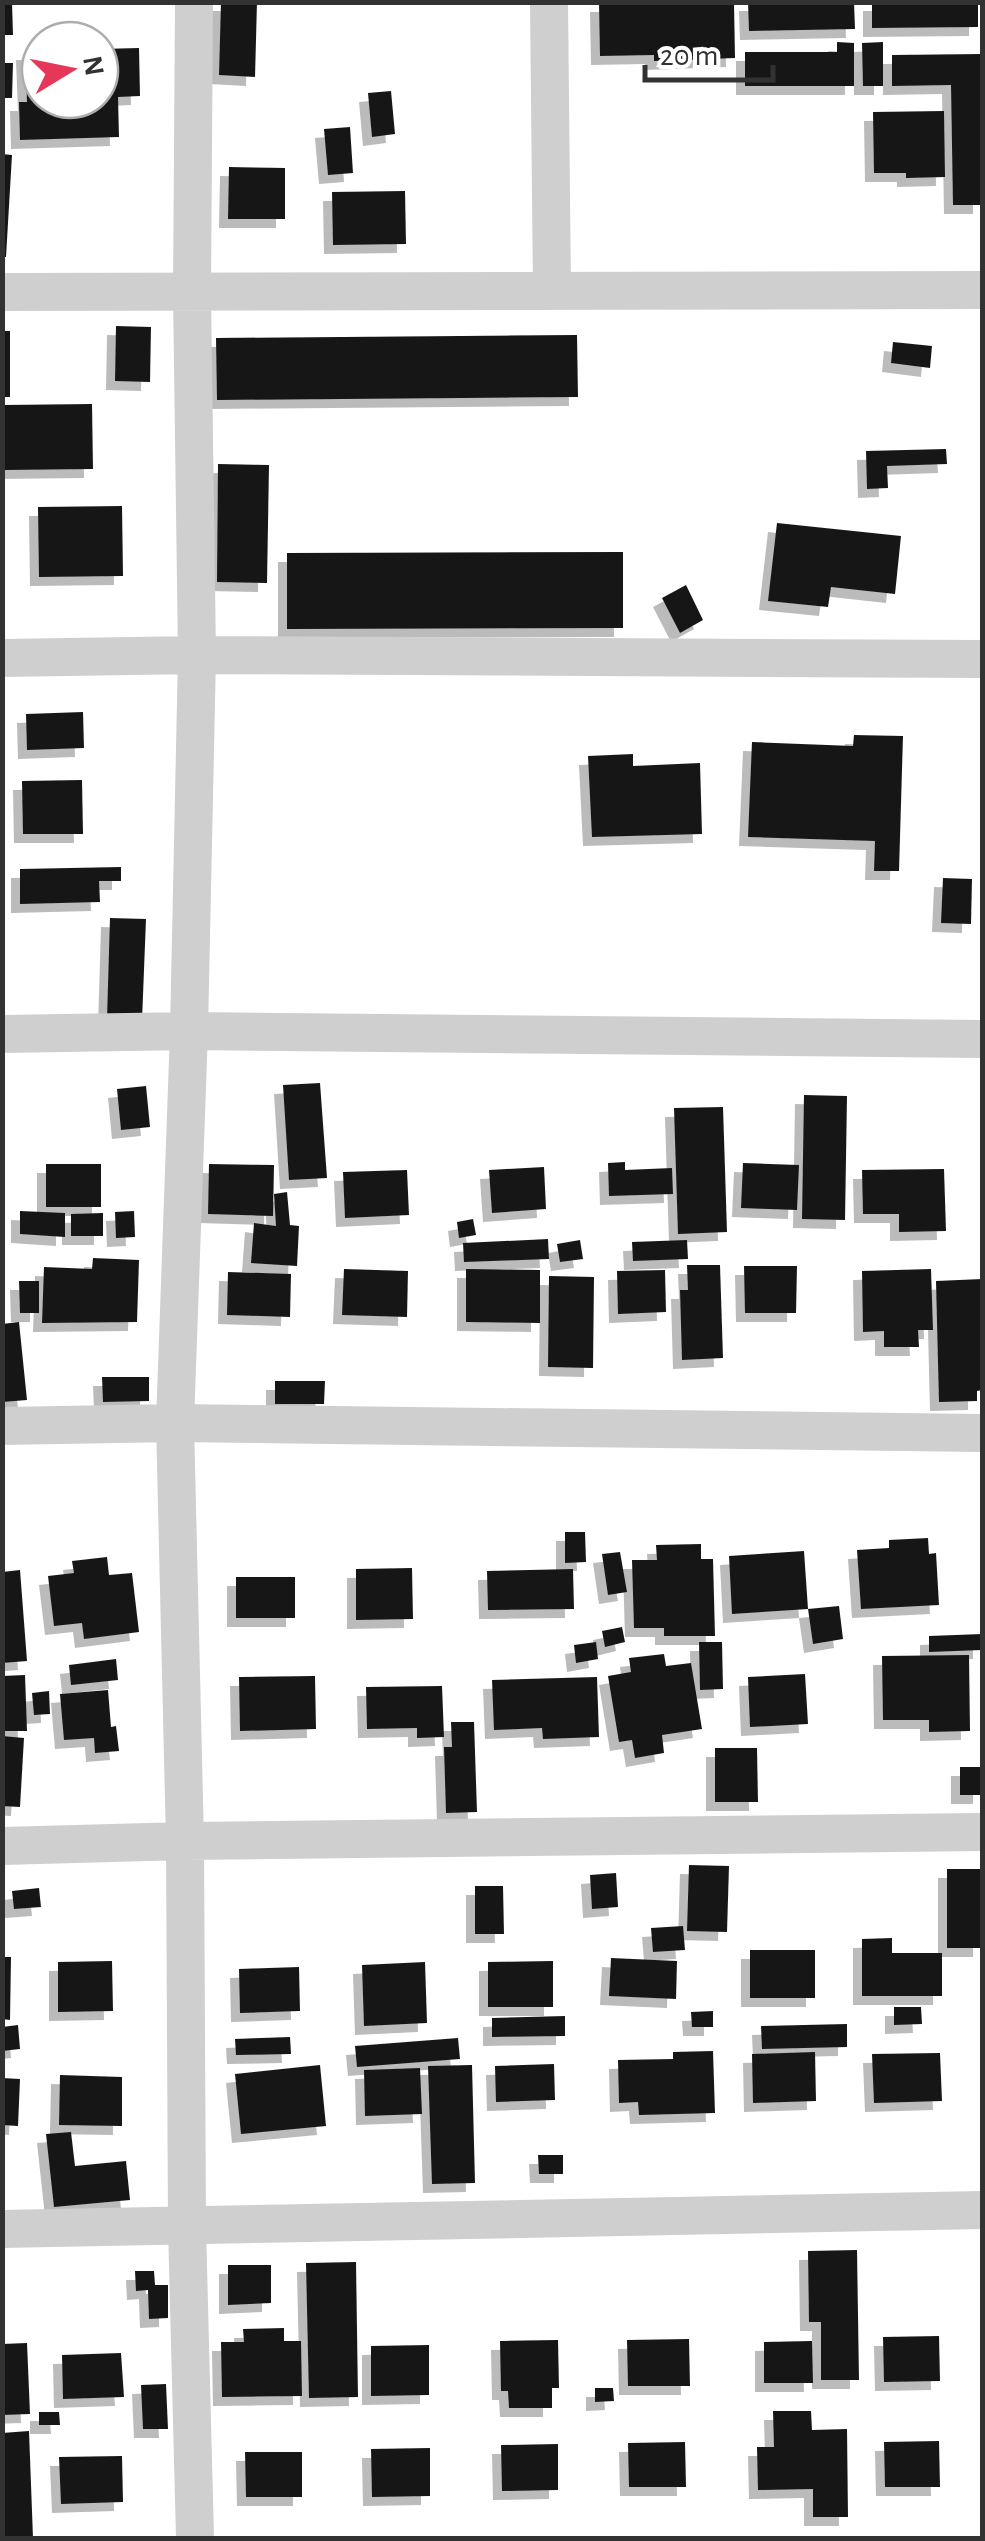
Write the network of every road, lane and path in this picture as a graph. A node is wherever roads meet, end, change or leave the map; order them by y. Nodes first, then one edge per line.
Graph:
1 (194, 2) edge
2 (549, 2) edge
3 (982, 290) edge
4 (552, 291) junction
5 (2, 292) edge
6 (192, 293) junction
7 (197, 655) junction
8 (2, 658) edge
9 (982, 659) edge
10 (189, 1030) junction
11 (2, 1034) edge
12 (982, 1039) edge
13 (175, 1423) junction
14 (2, 1426) edge
15 (982, 1433) edge
16 (982, 1832) edge
17 (186, 1840) junction
18 (2, 1846) edge
19 (982, 2210) edge
20 (188, 2226) junction
21 (2, 2229) edge
22 (195, 2538) edge

1 - 6 street
2 - 4 street
3 - 4 street
4 - 6 street
5 - 6 street
6 - 7 street
7 - 8 street
7 - 9 street
7 - 10 street
10 - 11 street
10 - 12 street
10 - 13 street
13 - 14 street
13 - 15 street
13 - 17 street
16 - 17 street
17 - 18 street
17 - 20 street
19 - 20 street
20 - 21 street
20 - 22 street

